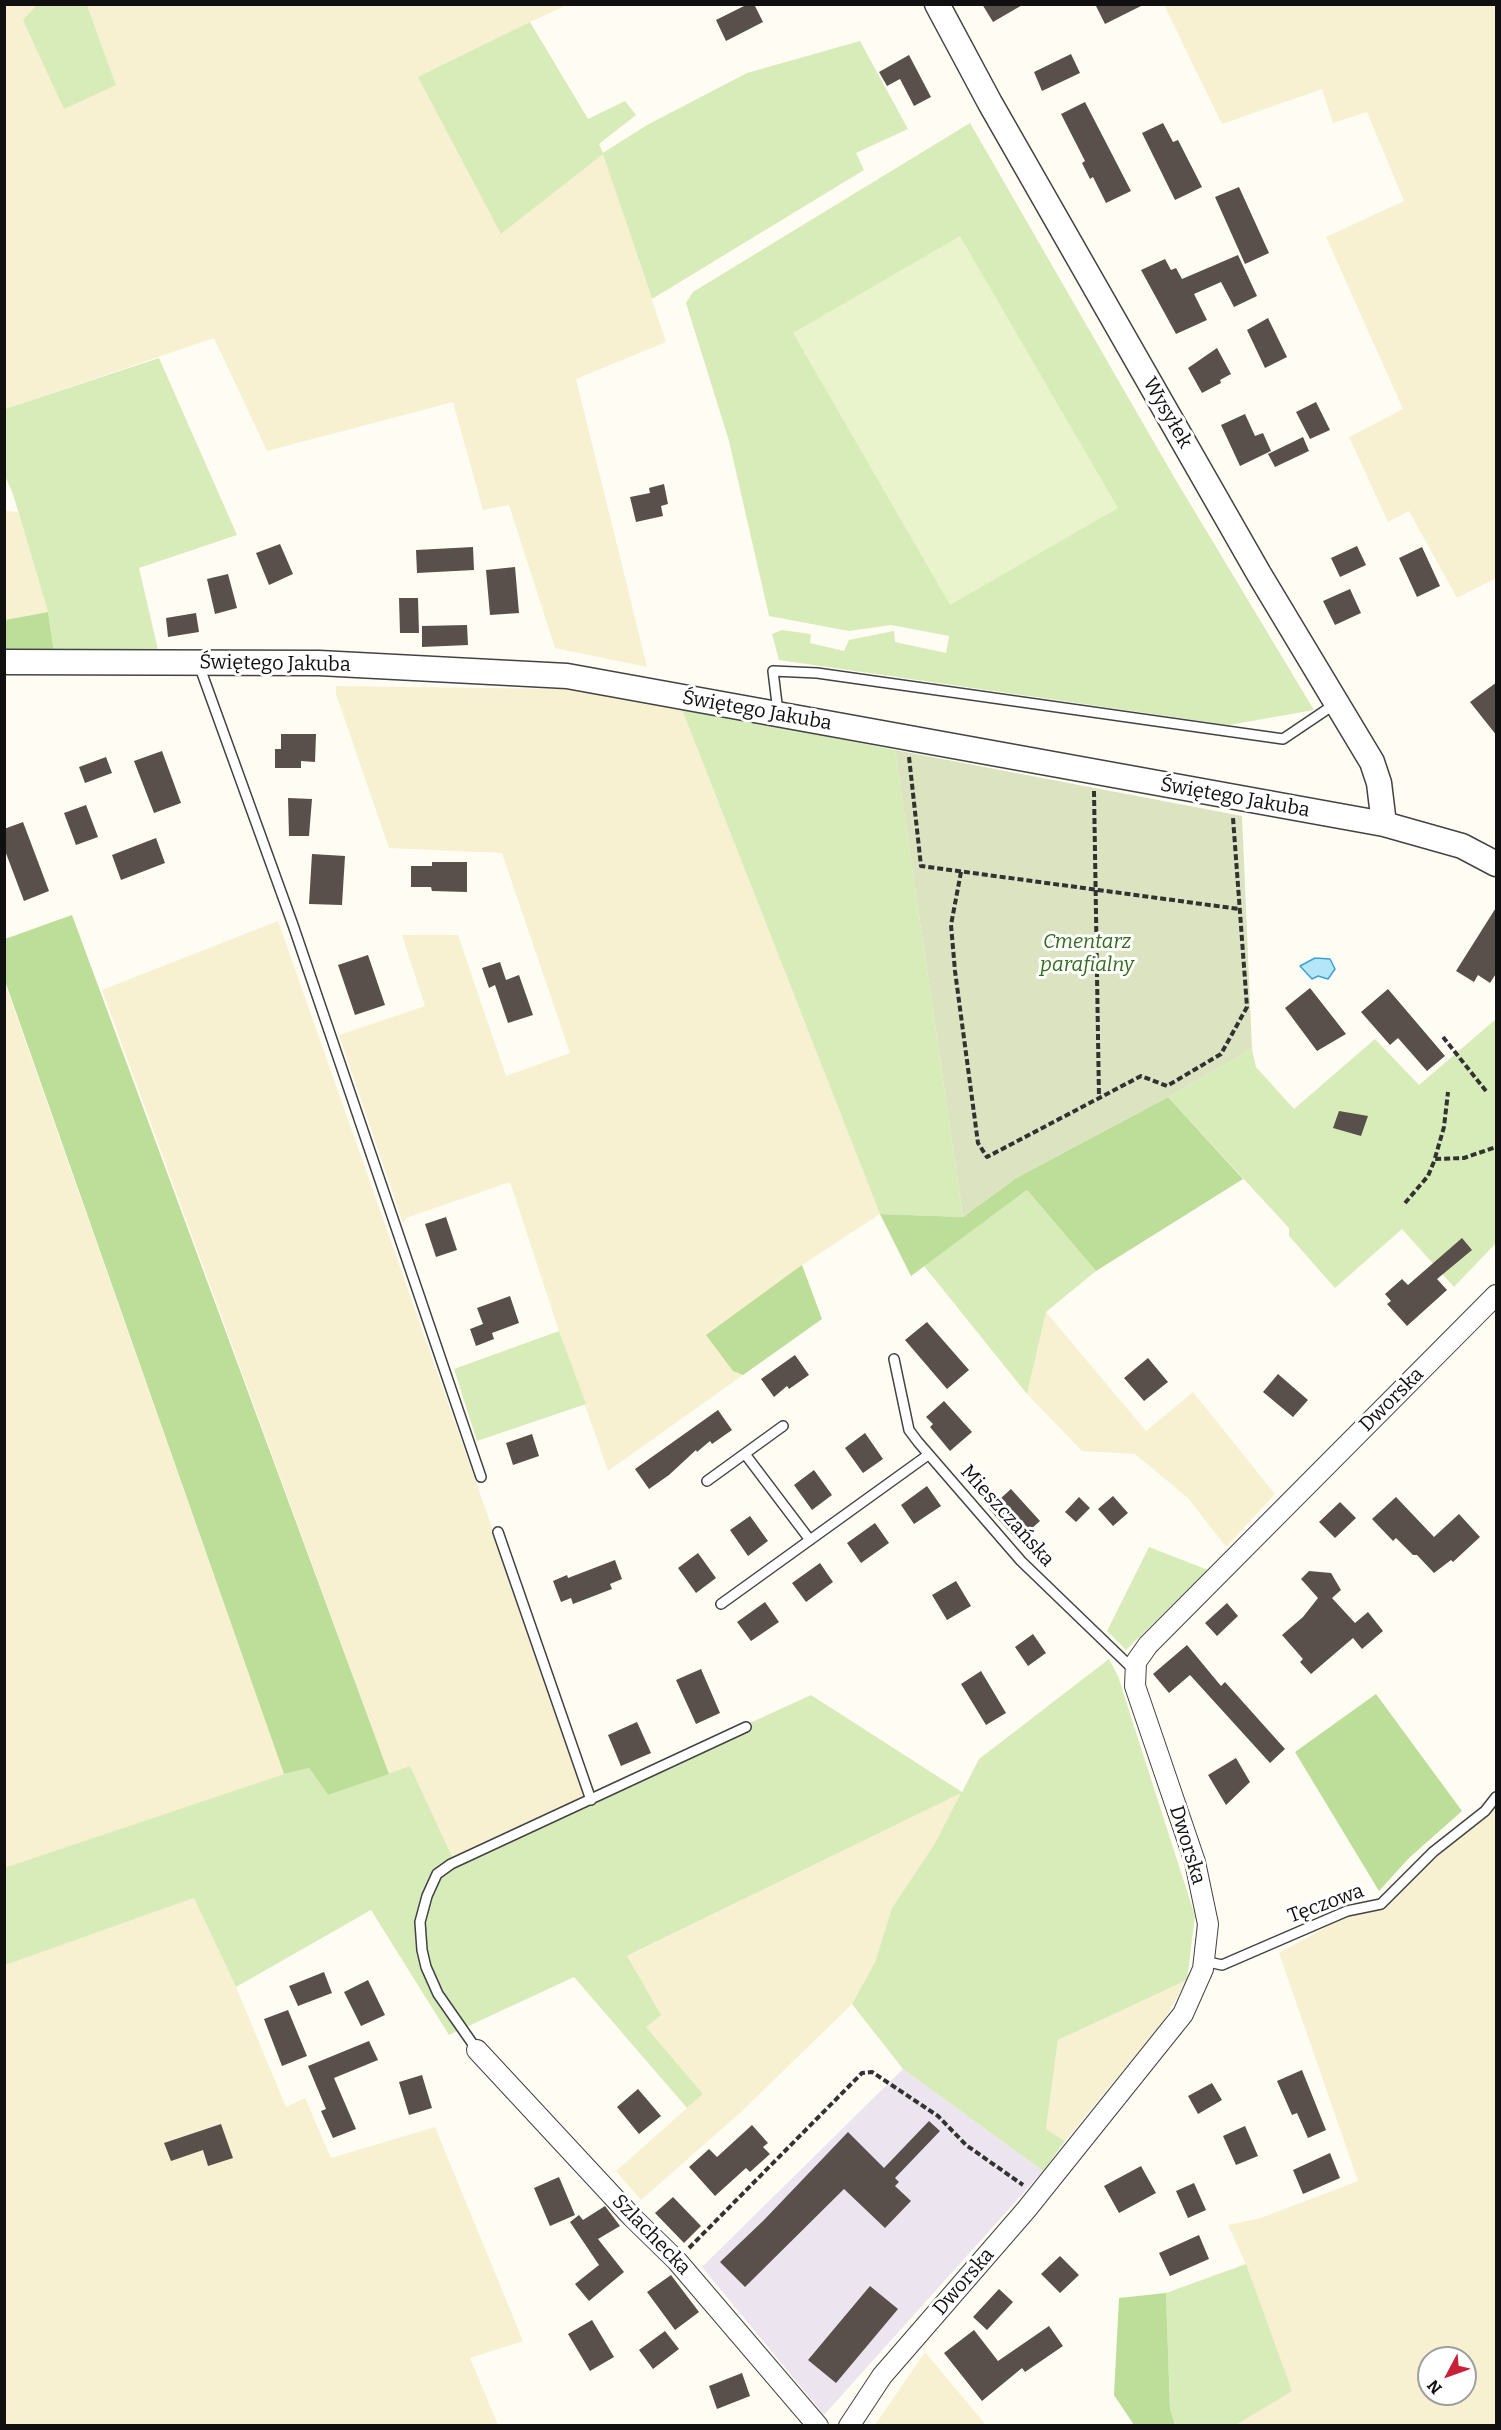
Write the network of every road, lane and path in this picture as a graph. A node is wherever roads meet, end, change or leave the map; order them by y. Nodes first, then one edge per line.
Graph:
1 (937, 4) edge
2 (4, 662) edge
3 (198, 663) junction
4 (1337, 703) junction
5 (779, 714) junction
6 (909, 756) dead end
7 (1094, 787) dead end
8 (1233, 814) dead end
9 (1384, 824) junction
10 (1497, 864) edge
11 (961, 872) junction
12 (1096, 890) junction
13 (1240, 909) junction
14 (1443, 1037) dead end
15 (1486, 1091) dead end
16 (1448, 1092) dead end
17 (1099, 1099) junction
18 (1497, 1147) edge
19 (1435, 1159) junction
20 (1405, 1203) dead end
21 (1497, 1295) edge
22 (894, 1359) dead end
23 (783, 1426) dead end
24 (745, 1454) junction
25 (928, 1455) junction
26 (481, 1477) dead end
27 (707, 1481) dead end
28 (498, 1532) dead end
29 (810, 1540) junction
30 (721, 1604) dead end
31 (1136, 1672) junction
32 (746, 1726) dead end
33 (1497, 1797) edge
34 (591, 1800) junction
35 (1204, 1961) junction
36 (477, 2050) joint
37 (1038, 2196) junction
38 (677, 2260) junction
39 (818, 2426) edge
40 (849, 2426) edge

1 - 4 street, Wysyłek
2 - 3 street, Świętego Jakuba
3 - 5 street, Świętego Jakuba
3 - 26 lane
4 - 5 lane
4 - 9 street, Wysyłek
5 - 9 street, Świętego Jakuba
6 - 11 path
7 - 12 path
8 - 13 path
9 - 10 street, Świętego Jakuba
11 - 12 path
11 - 17 path
12 - 13 path
12 - 17 path
13 - 17 path
14 - 15 path
16 - 19 path
18 - 19 path
19 - 20 path
21 - 31 street, Dworska
22 - 25 lane, Mieszczańska
23 - 24 lane
24 - 27 lane
24 - 29 lane
25 - 29 lane
25 - 31 lane, Mieszczańska
28 - 34 lane
29 - 30 lane
31 - 35 street, Dworska
32 - 34 lane
33 - 35 lane, Tęczowa
34 - 36 lane
35 - 37 street, Dworska
36 - 38 street, Szlachecka
37 - 38 path
37 - 40 street, Dworska
38 - 39 street, Szlachecka

